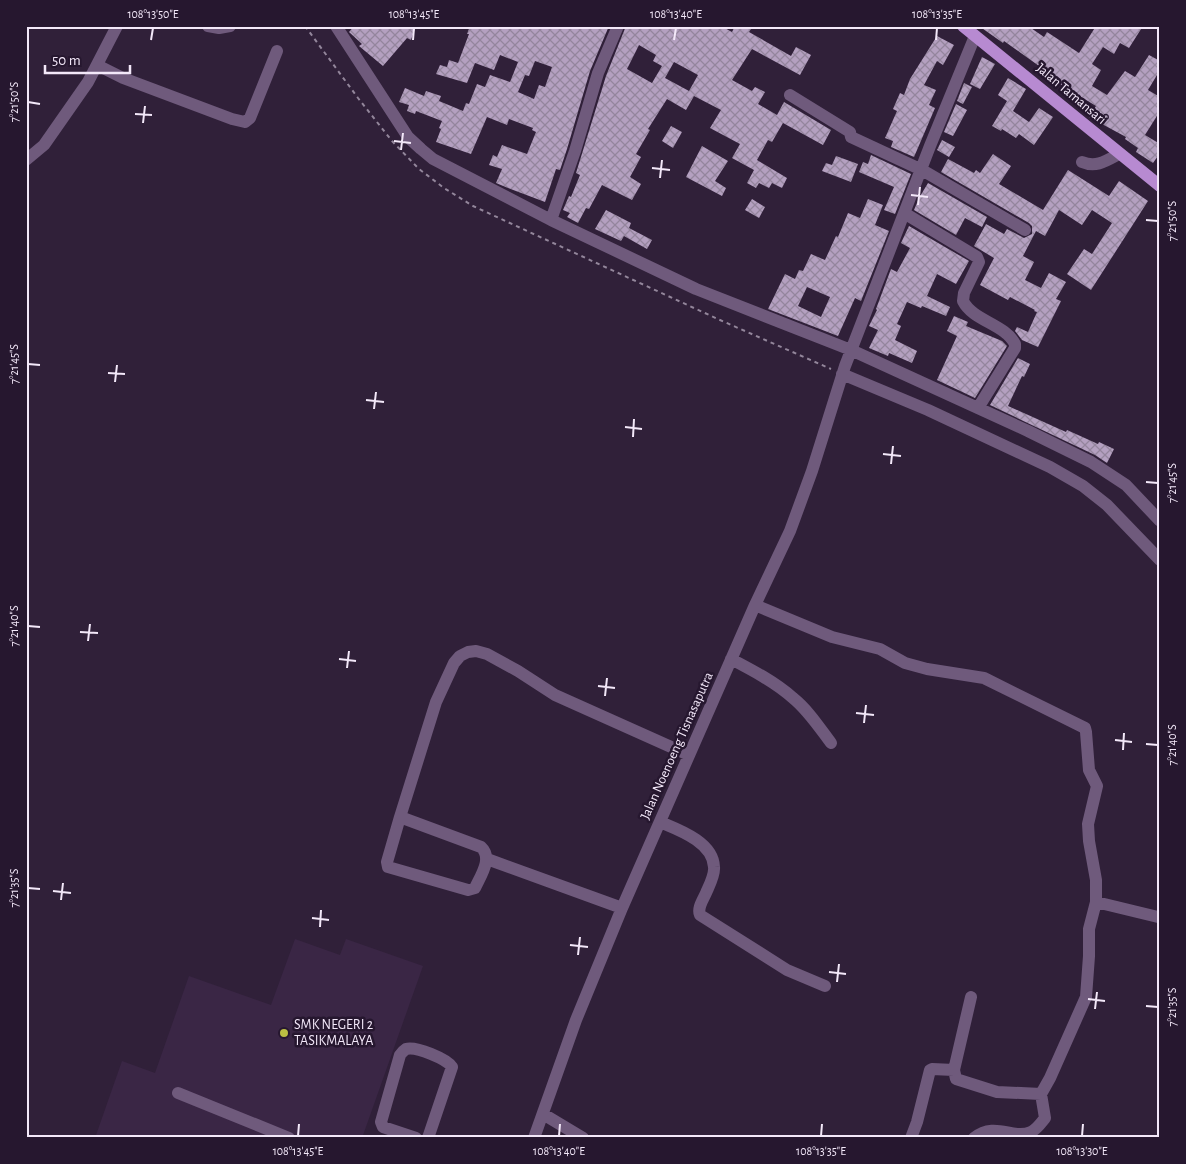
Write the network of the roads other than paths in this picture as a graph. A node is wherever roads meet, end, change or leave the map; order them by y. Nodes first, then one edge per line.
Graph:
1 (117, 26) edge
2 (208, 26) edge
3 (230, 26) edge
4 (336, 26) edge
5 (618, 26) edge
6 (964, 26) edge
7 (975, 36) junction
8 (277, 51) dead end
9 (97, 65) junction
10 (790, 95) dead end
11 (1119, 154) junction
12 (26, 160) edge
13 (1082, 162) dead end
14 (922, 170) junction
15 (1160, 186) edge
16 (904, 213) junction
17 (551, 220) junction
18 (1025, 230) dead end
19 (847, 361) junction
20 (978, 408) junction
21 (1160, 520) edge
22 (1160, 560) edge
23 (755, 605) junction
24 (731, 659) junction
25 (830, 742) dead end
26 (689, 755) junction
27 (400, 818) junction
28 (660, 822) junction
29 (487, 859) junction
30 (1096, 902) junction
31 (622, 908) junction
32 (1158, 917) dead end
33 (824, 986) dead end
34 (970, 997) dead end
35 (954, 1070) junction
36 (178, 1093) dead end
37 (1041, 1094) junction
38 (543, 1114) junction
39 (290, 1138) edge
40 (416, 1138) edge
41 (428, 1138) edge
42 (534, 1138) edge
43 (584, 1138) edge
44 (910, 1138) edge
45 (974, 1138) edge

1 - 9 street
2 - 3 street
4 - 17 street
5 - 17 street
6 - 7 main road, Jalan Tamansari
7 - 11 main road, Jalan Tamansari
7 - 14 street, Jalan Noenoeng Tisnasaputra
8 - 9 street
9 - 12 street
10 - 14 street
11 - 13 street
11 - 15 main road, Jalan Tamansari
14 - 16 street, Jalan Noenoeng Tisnasaputra
14 - 18 street
16 - 19 street, Jalan Noenoeng Tisnasaputra
16 - 20 street
17 - 19 street
19 - 20 street
19 - 22 street
19 - 23 street, Jalan Noenoeng Tisnasaputra
20 - 21 street
23 - 24 street, Jalan Noenoeng Tisnasaputra
23 - 30 street
24 - 25 street
24 - 26 street, Jalan Noenoeng Tisnasaputra
26 - 27 street
26 - 28 street, Jalan Noenoeng Tisnasaputra
27 - 29 street
27 - 29 street
28 - 31 street, Jalan Noenoeng Tisnasaputra
28 - 33 street
29 - 31 street
30 - 32 street
30 - 37 street
31 - 38 street, Jalan Noenoeng Tisnasaputra
34 - 35 street
35 - 37 street
35 - 44 street
36 - 39 street
37 - 45 street
38 - 42 street, Jalan Noenoeng Tisnasaputra
38 - 43 street
40 - 41 street

